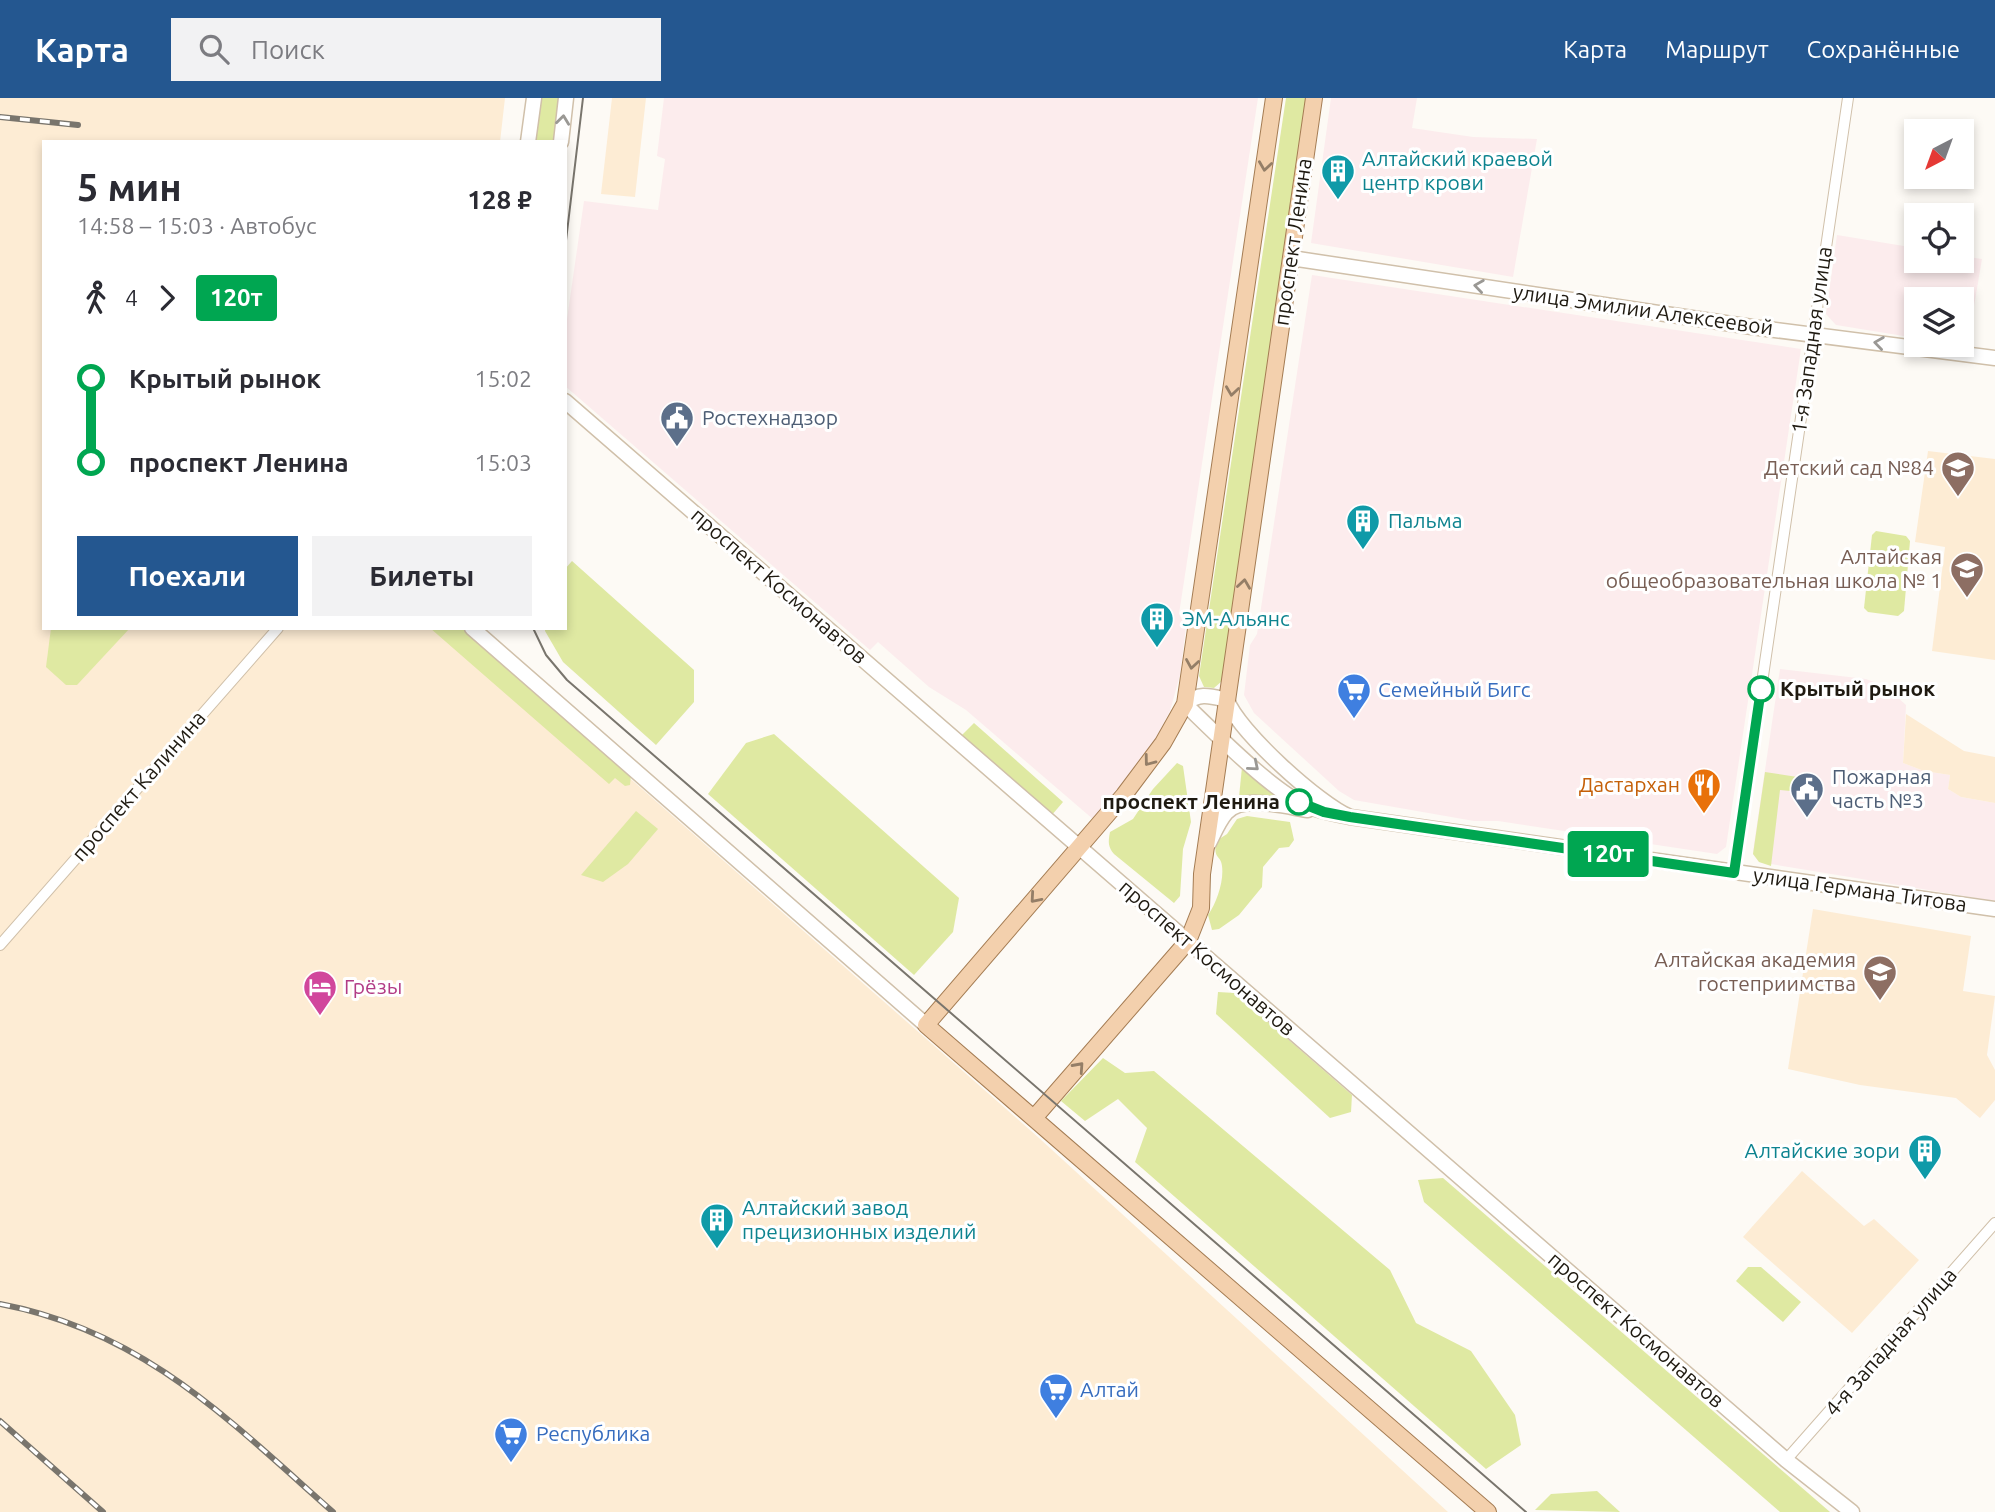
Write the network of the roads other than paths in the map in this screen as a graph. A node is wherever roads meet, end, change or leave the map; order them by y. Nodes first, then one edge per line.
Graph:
1 (534, 98) edge
2 (566, 98) edge
3 (1274, 98) edge
4 (1314, 98) edge
5 (1848, 98) edge
6 (528, 140) edge
7 (561, 140) edge
8 (1291, 258) junction
9 (1813, 334) junction
10 (1995, 358) edge
11 (567, 403) edge
12 (276, 630) edge
13 (474, 630) edge
14 (489, 630) edge
15 (519, 670) junction
16 (1227, 700) junction
17 (1185, 704) junction
18 (1222, 739) junction
19 (1324, 812) junction
20 (1350, 817) junction
21 (1079, 846) junction
22 (1205, 850) junction
23 (1734, 873) junction
24 (1995, 909) edge
25 (1188, 941) junction
26 (0, 945) edge
27 (926, 1025) junction
28 (1034, 1118) junction
29 (1995, 1223) edge
30 (1786, 1460) junction
31 (1488, 1512) edge
32 (1852, 1512) edge

1 - 6 street
7 -> 2 street
3 -> 17 main road, проспект Ленина
4 - 8 main road, проспект Ленина
5 - 9 street, 1-я Западная улица
9 -> 8 street, улица Эмилии Алексеевой
16 -> 8 main road, проспект Ленина
10 -> 9 street, улица Эмилии Алексеевой
9 - 23 street, 1-я Западная улица
11 - 21 street, проспект Космонавтов
12 - 26 street, проспект Калинина
13 - 15 street
14 - 15 street
15 - 27 street
16 - 17 street
16 - 18 main road, проспект Ленина
16 - 20 street
17 - 18 street
17 -> 21 main road, проспект Ленина
18 -> 19 street
18 - 22 main road, проспект Ленина
19 - 20 street, улица Германа Титова
19 - 22 street
20 - 23 street, улица Германа Титова
21 - 25 street, проспект Космонавтов
21 -> 27 main road, проспект Ленина
22 - 25 main road, проспект Ленина
23 - 24 street, улица Германа Титова
28 -> 25 main road, проспект Ленина
25 - 30 street, проспект Космонавтов
27 - 28 main road
28 - 31 main road
29 - 30 street, 4-я Западная улица
30 - 32 street, проспект Космонавтов

